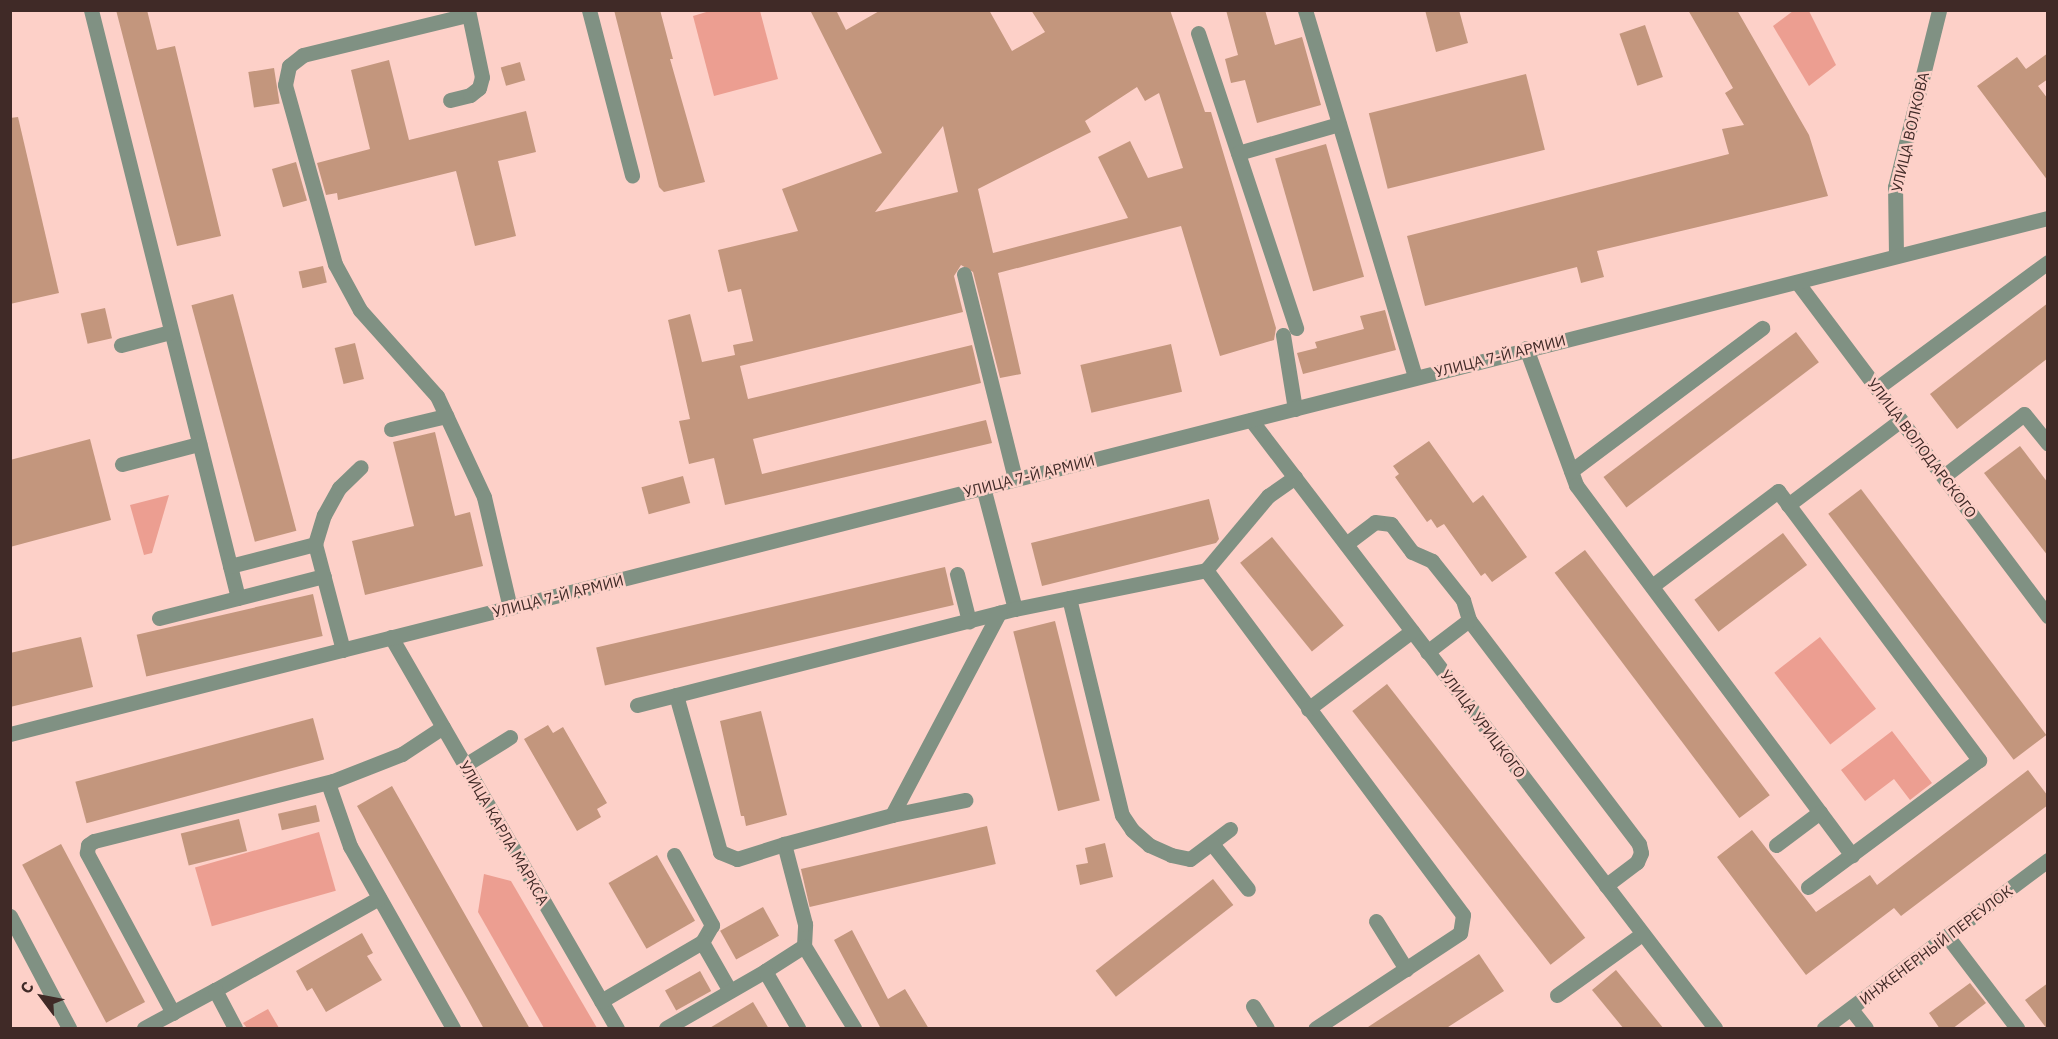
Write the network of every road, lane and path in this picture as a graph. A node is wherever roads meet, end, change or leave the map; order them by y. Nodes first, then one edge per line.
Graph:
1 (91, 10) edge
2 (590, 10) edge
3 (1305, 10) edge
4 (1939, 10) edge
5 (467, 13) edge
6 (1197, 33) dead end
7 (450, 100) dead end
8 (1339, 124) junction
9 (1238, 153) junction
10 (632, 175) dead end
11 (2048, 218) edge
12 (1896, 255) junction
13 (2048, 262) edge
14 (964, 274) dead end
15 (1797, 282) junction
16 (1762, 328) dead end
17 (170, 332) junction
18 (121, 345) dead end
19 (1526, 348) junction
20 (1415, 377) junction
21 (1876, 388) junction
22 (1295, 409) junction
23 (446, 416) junction
24 (1251, 420) junction
25 (1901, 420) junction
26 (391, 429) dead end
27 (199, 444) junction
28 (2048, 444) edge
29 (122, 464) dead end
30 (361, 466) dead end
31 (1571, 471) junction
32 (1295, 477) junction
33 (1944, 477) junction
34 (1015, 479) junction
35 (984, 487) junction
36 (1788, 505) junction
37 (315, 544) junction
38 (1346, 544) junction
39 (230, 566) junction
40 (1206, 570) junction
41 (957, 574) dead end
42 (324, 576) junction
43 (1652, 586) junction
44 (238, 598) junction
45 (1069, 598) junction
46 (510, 608) junction
47 (1015, 609) junction
48 (999, 613) junction
49 (2048, 616) edge
50 (159, 618) dead end
51 (1469, 620) junction
52 (969, 621) junction
53 (1412, 631) junction
54 (391, 637) junction
55 (343, 650) junction
56 (1427, 652) junction
57 (676, 695) junction
58 (637, 705) dead end
59 (1308, 709) junction
60 (443, 727) junction
61 (10, 734) edge
62 (510, 737) dead end
63 (465, 765) junction
64 (328, 783) junction
65 (965, 800) dead end
66 (1820, 812) junction
67 (892, 815) junction
68 (1230, 829) dead end
69 (784, 844) junction
70 (1213, 845) junction
71 (1776, 845) dead end
72 (674, 855) dead end
73 (1851, 855) junction
74 (2048, 861) edge
75 (1606, 885) junction
76 (1808, 887) dead end
77 (1248, 889) dead end
78 (379, 898) junction
79 (10, 916) edge
80 (1376, 921) dead end
81 (1642, 934) junction
82 (1947, 936) junction
83 (702, 942) junction
84 (804, 946) junction
85 (1406, 969) junction
86 (765, 971) junction
87 (215, 990) junction
88 (730, 991) junction
89 (1557, 995) dead end
90 (601, 1001) junction
91 (1253, 1006) dead end
92 (1851, 1008) junction
93 (173, 1013) junction
94 (69, 1029) edge
95 (144, 1029) edge
96 (235, 1029) edge
97 (453, 1029) edge
98 (617, 1029) edge
99 (666, 1029) edge
100 (798, 1029) edge
101 (854, 1029) edge
102 (1267, 1029) edge
103 (1316, 1029) edge
104 (1715, 1029) edge
105 (1824, 1029) edge
106 (1866, 1029) edge
107 (2017, 1029) edge

1 - 17 street
2 - 10 street
3 - 8 street
4 - 12 street, УЛИЦА ВОЛКОВА
5 - 7 street
5 - 23 street
6 - 9 street
8 - 9 street
8 - 20 street
9 - 22 street
11 - 12 street, УЛИЦА 7-Й АРМИИ
12 - 15 street, УЛИЦА 7-Й АРМИИ
13 - 21 street
14 - 34 street
15 - 19 street, УЛИЦА 7-Й АРМИИ
15 - 21 street, УЛИЦА ВОЛОДАРСКОГО
16 - 31 street
17 - 18 street
17 - 27 street
19 - 20 street, УЛИЦА 7-Й АРМИИ
19 - 31 street
20 - 22 street, УЛИЦА 7-Й АРМИИ
21 - 25 street, УЛИЦА ВОЛОДАРСКОГО
22 - 24 street, УЛИЦА 7-Й АРМИИ
23 - 26 street
23 - 46 street
24 - 32 street, УЛИЦА УРИЦКОГО
24 - 34 street, УЛИЦА 7-Й АРМИИ
25 - 33 street, УЛИЦА ВОЛОДАРСКОГО
25 - 36 street
27 - 29 street
27 - 39 street
28 - 33 street
30 - 37 street
31 - 43 street
32 - 38 street, УЛИЦА УРИЦКОГО
32 - 40 street
33 - 49 street, УЛИЦА ВОЛОДАРСКОГО
34 - 35 street, УЛИЦА 7-Й АРМИИ
35 - 46 street, УЛИЦА 7-Й АРМИИ
35 - 47 street
36 - 43 street
36 - 73 street
37 - 39 street
37 - 42 street
38 - 51 street
38 - 53 street, УЛИЦА УРИЦКОГО
39 - 44 street
40 - 45 street
40 - 59 street
41 - 52 street
42 - 44 street
42 - 55 street
43 - 66 street
44 - 50 street
45 - 47 street
45 - 70 street
46 - 54 street, УЛИЦА 7-Й АРМИИ
47 - 48 street
48 - 52 street
48 - 67 street
51 - 56 street
51 - 75 street
52 - 57 street
53 - 56 street, УЛИЦА УРИЦКОГО
53 - 59 street
54 - 55 street, УЛИЦА 7-Й АРМИИ
54 - 60 street, УЛИЦА КАРЛА МАРКСА
55 - 61 street, УЛИЦА 7-Й АРМИИ
56 - 75 street, УЛИЦА УРИЦКОГО
57 - 58 street
57 - 69 street
59 - 85 street
60 - 63 street, УЛИЦА КАРЛА МАРКСА
60 - 64 street
62 - 63 street
63 - 90 street, УЛИЦА КАРЛА МАРКСА
64 - 78 street
64 - 93 street
65 - 67 street
66 - 71 street
66 - 73 street
67 - 69 street
68 - 70 street
69 - 84 street
70 - 77 street
72 - 83 street
73 - 76 street
74 - 82 street, ИНЖЕНЕРНЫЙ ПЕРЕУЛОК
75 - 81 street, УЛИЦА УРИЦКОГО
78 - 87 street
78 - 97 street
79 - 94 street
80 - 85 street
81 - 89 street
81 - 104 street, УЛИЦА УРИЦКОГО
82 - 92 street, ИНЖЕНЕРНЫЙ ПЕРЕУЛОК
82 - 107 street
83 - 88 street
83 - 90 street
84 - 86 street
84 - 101 street
85 - 103 street
86 - 88 street
86 - 100 street
87 - 93 street
87 - 96 street
88 - 99 street
90 - 98 street, УЛИЦА КАРЛА МАРКСА
91 - 102 street
92 - 105 street, ИНЖЕНЕРНЫЙ ПЕРЕУЛОК
92 - 106 street
93 - 95 street

